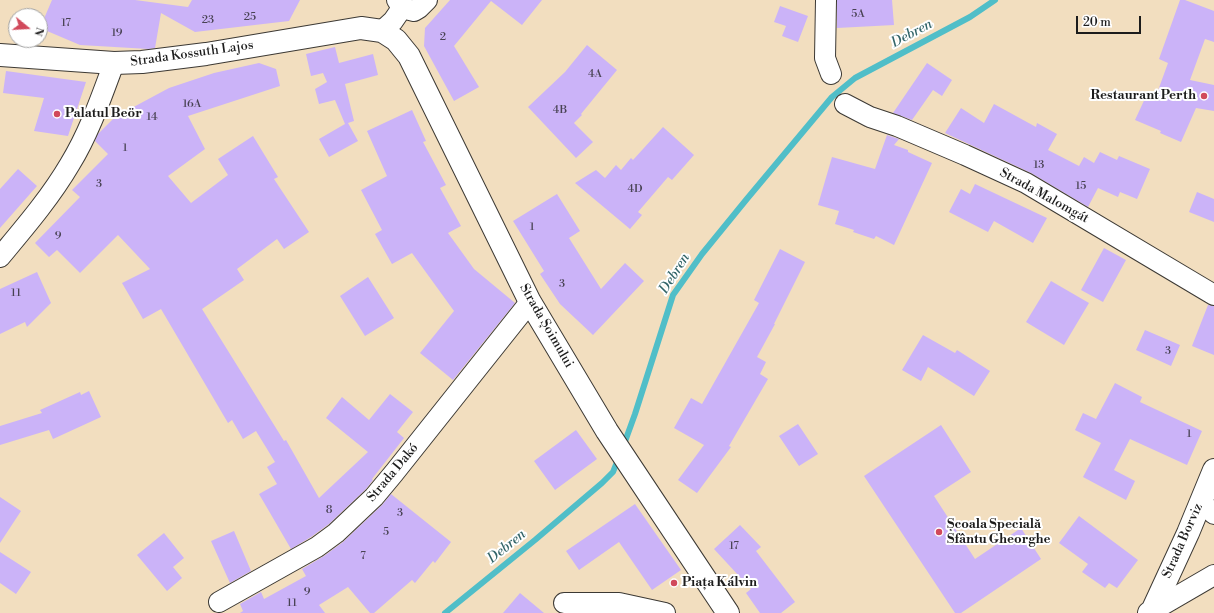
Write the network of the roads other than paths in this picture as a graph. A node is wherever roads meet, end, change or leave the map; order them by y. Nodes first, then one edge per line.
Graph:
1 (427, 0) edge
2 (826, 0) edge
3 (400, 4) edge
4 (382, 31) junction
5 (0, 55) edge
6 (114, 64) junction
7 (831, 74) dead end
8 (845, 104) dead end
9 (0, 257) edge
10 (1214, 295) edge
11 (530, 302) junction
12 (1214, 470) edge
13 (1207, 508) edge
14 (1214, 575) edge
15 (219, 602) dead end
16 (564, 603) dead end
17 (1151, 612) edge
18 (665, 613) edge
19 (728, 613) edge

1 - 3 street
2 - 7 street
3 - 4 street
4 - 6 main road, Strada Kossuth Lajos
4 - 11 main road, Strada Șoimului
5 - 6 main road, Strada Kossuth Lajos
6 - 9 street
8 - 10 street, Strada Malomgát
11 - 15 street, Strada Dakó
11 - 19 main road, Strada Șoimului
12 - 13 main road, Strada Borviz
13 - 17 main road, Strada Borviz
14 - 17 street
16 - 18 street

